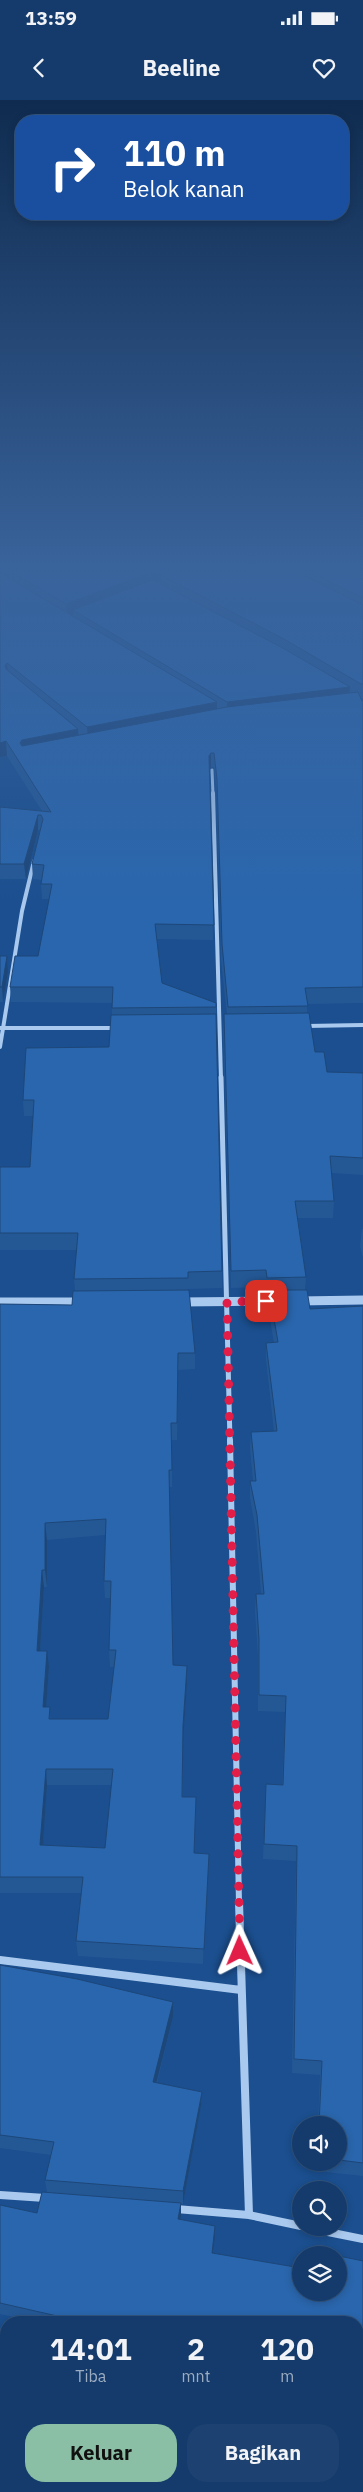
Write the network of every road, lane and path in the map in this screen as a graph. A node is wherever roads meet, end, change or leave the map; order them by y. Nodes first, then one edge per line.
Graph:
1 (212, 770) edge
2 (36, 853) edge
3 (363, 1025) edge
4 (295, 1026) edge
5 (218, 1027) junction
6 (228, 1027) edge
7 (1, 1028) edge
8 (120, 1028) edge
9 (0, 1047) edge
10 (363, 1300) edge
11 (0, 1302) edge
12 (89, 1302) edge
13 (168, 1302) edge
14 (227, 1302) junction
15 (0, 1960) edge
16 (240, 1990) junction
17 (0, 2194) edge
18 (58, 2200) edge
19 (165, 2209) edge
20 (249, 2215) junction
21 (292, 2224) edge
22 (345, 2236) edge
23 (363, 2240) edge

1 - 5 street
2 - 7 street
3 - 4 street
5 - 6 street
5 - 14 street
7 - 8 street
7 - 9 street
10 - 14 street
11 - 12 street
13 - 14 street
14 - 16 street
15 - 16 street
16 - 20 street
17 - 18 street
19 - 20 street
20 - 21 street
22 - 23 street

